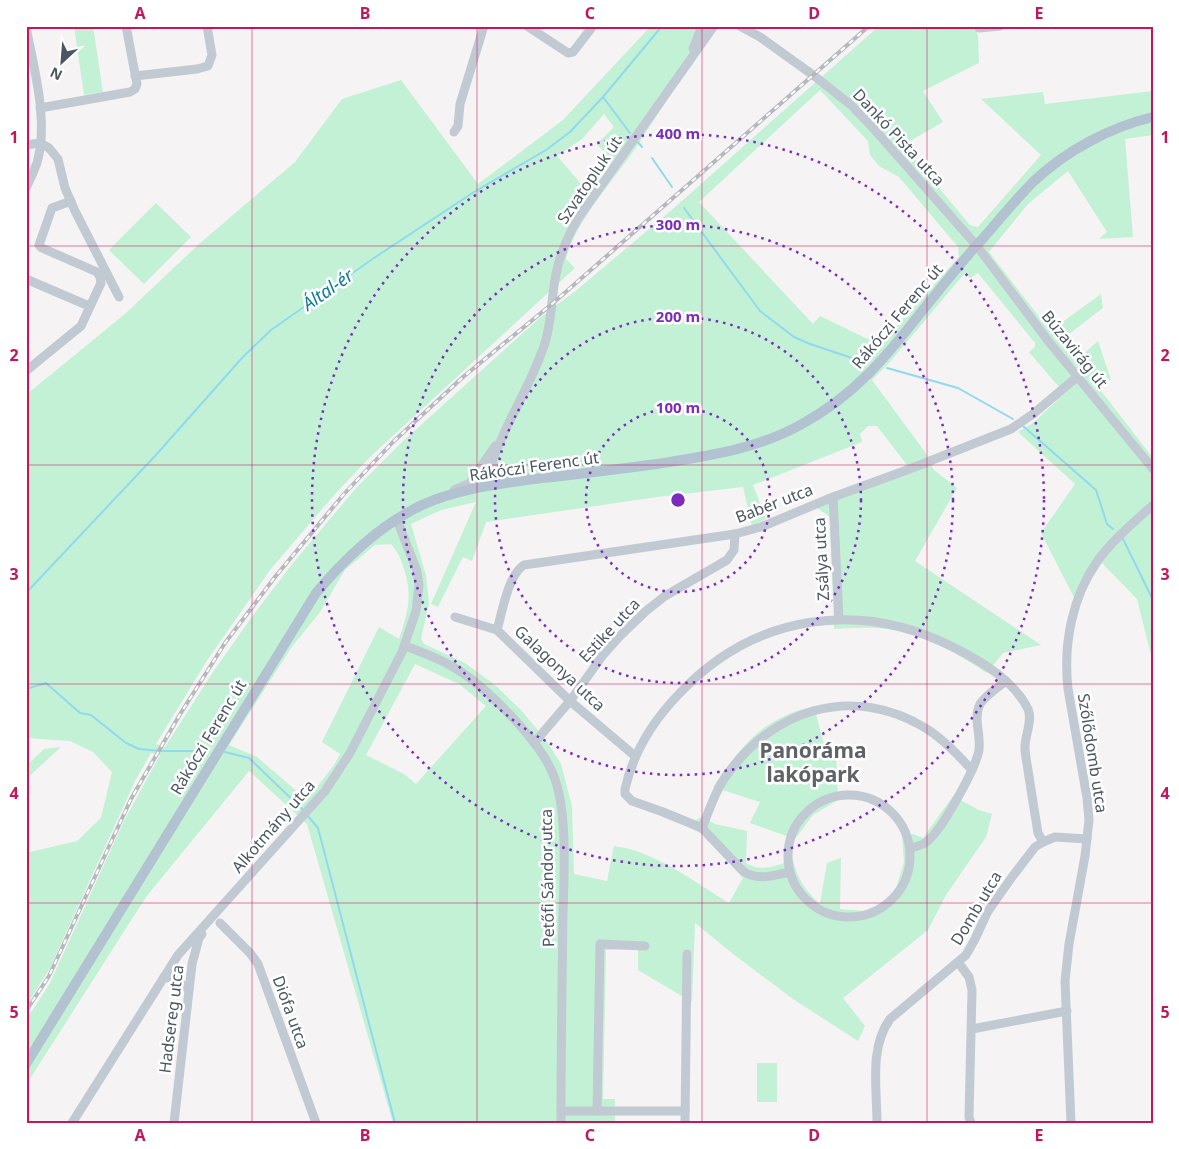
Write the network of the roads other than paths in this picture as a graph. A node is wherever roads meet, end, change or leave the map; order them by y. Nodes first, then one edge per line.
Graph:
1 (126, 26) edge
2 (207, 26) edge
3 (484, 26) edge
4 (527, 26) edge
5 (593, 26) edge
6 (702, 26) edge
7 (714, 26) edge
8 (740, 26) edge
9 (1000, 26) edge
10 (26, 27) edge
11 (979, 28) dead end
12 (688, 63) junction
13 (135, 76) junction
14 (40, 108) junction
15 (1153, 117) edge
16 (454, 132) dead end
17 (40, 143) junction
18 (26, 145) edge
19 (26, 188) edge
20 (71, 201) junction
21 (977, 246) junction
22 (26, 279) edge
23 (119, 297) dead end
24 (89, 306) junction
25 (26, 371) edge
26 (1077, 377) junction
27 (491, 458) junction
28 (1153, 469) edge
29 (561, 476) junction
30 (493, 482) junction
31 (832, 497) junction
32 (433, 500) junction
33 (1153, 505) edge
34 (397, 520) junction
35 (735, 534) junction
36 (455, 617) dead end
37 (839, 620) junction
38 (497, 630) junction
39 (405, 646) junction
40 (1006, 681) junction
41 (570, 700) junction
42 (534, 743) junction
43 (635, 756) junction
44 (972, 770) junction
45 (702, 828) junction
46 (1087, 839) junction
47 (1042, 842) junction
48 (910, 848) junction
49 (790, 872) junction
50 (208, 923) junction
51 (220, 923) dead end
52 (645, 946) dead end
53 (687, 954) dead end
54 (958, 962) junction
55 (164, 977) junction
56 (190, 989) junction
57 (1067, 1011) junction
58 (972, 1029) junction
59 (26, 1064) edge
60 (685, 1110) junction
61 (561, 1111) junction
62 (597, 1111) junction
63 (72, 1123) edge
64 (174, 1123) edge
65 (316, 1123) edge
66 (561, 1123) edge
67 (685, 1123) edge
68 (877, 1123) edge
69 (971, 1123) edge
70 (1071, 1123) edge

1 - 13 street
2 - 13 street
3 - 16 street
4 - 5 street
6 - 12 street, Szvatopluk út
7 - 12 street, Szvatopluk út
8 - 21 street, Dankó Pista utca
9 - 11 street
10 - 14 street
12 - 27 street, Szvatopluk út
13 - 14 street
14 - 17 street
15 - 21 main road, Rákóczi Ferenc út
17 - 18 street
17 - 19 street
17 - 20 street
20 - 23 street
20 - 24 street
21 - 26 street, Búzavirág út
21 - 29 main road, Rákóczi Ferenc út
22 - 24 street
24 - 25 street
26 - 28 street, Búzavirág út
26 - 31 street, Babér utca
27 - 29 street
27 - 30 street
27 - 32 street, Szvatopluk út
29 - 30 main road, Rákóczi Ferenc út
30 - 32 main road, Rákóczi Ferenc út
31 - 35 street, Babér utca
31 - 37 street, Zsálya utca
32 - 34 main road, Rákóczi Ferenc út
33 - 46 street, Szőlődomb utca
34 - 39 street, Alkotmány utca
34 - 59 main road, Rákóczi Ferenc út
35 - 38 street, Babér utca
35 - 41 street, Estike utca
36 - 38 street, Galagonya utca
37 - 40 street
37 - 43 street
38 - 41 street, Galagonya utca
39 - 42 street, Petőfi Sándor utca
39 - 50 street, Alkotmány utca
40 - 44 street
40 - 47 street
41 - 42 street, Estike utca
41 - 43 street, Galagonya utca
42 - 61 street, Petőfi Sándor utca
43 - 45 street
44 - 45 street
44 - 48 street
45 - 49 street
46 - 47 street
46 - 57 street, Szőlődomb utca
47 - 54 street, Domb utca
48 - 49 street
48 - 49 street
50 - 55 street, Alkotmány utca
50 - 56 street, Hadsereg utca
51 - 65 street, Diófa utca
52 - 62 street
53 - 60 street
54 - 58 street
54 - 68 street, Domb utca
55 - 56 street
55 - 63 street, Alkotmány utca
56 - 64 street, Hadsereg utca
57 - 58 street
57 - 70 street, Szőlődomb utca
58 - 69 street
60 - 62 street
60 - 67 street
61 - 62 street
61 - 66 street, Petőfi Sándor utca

